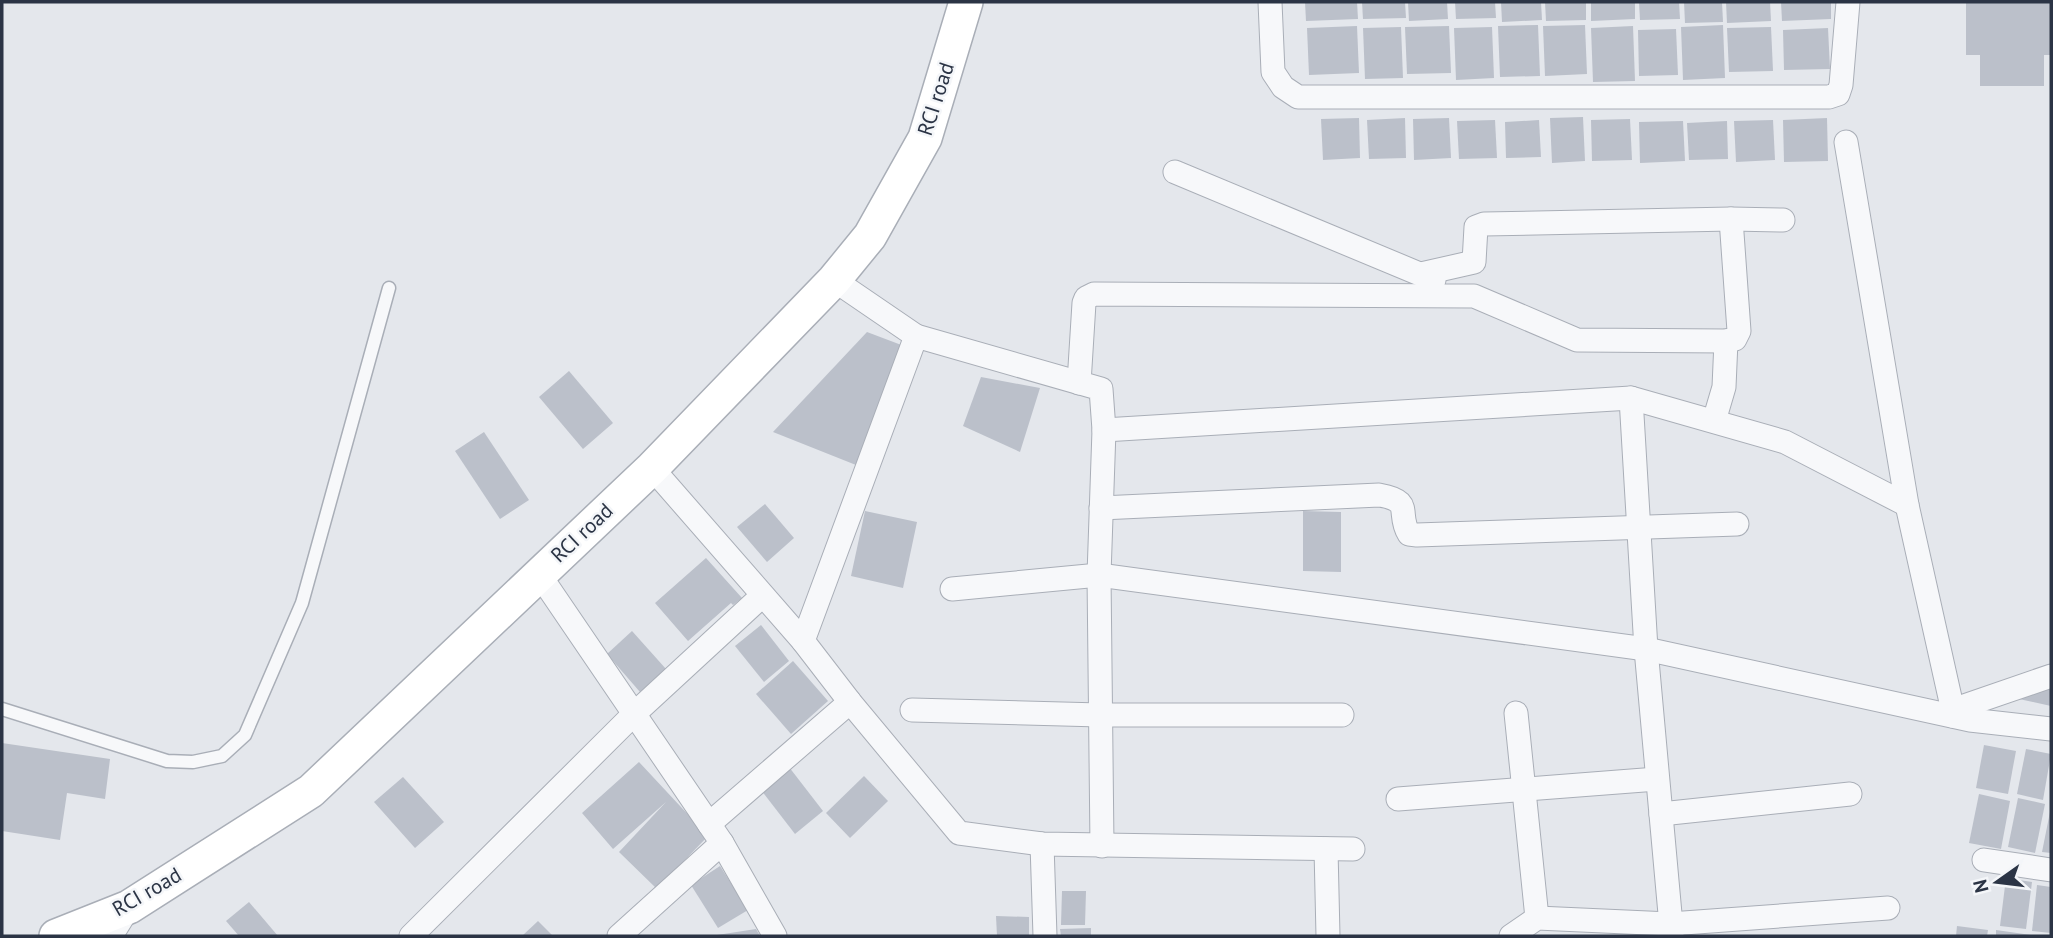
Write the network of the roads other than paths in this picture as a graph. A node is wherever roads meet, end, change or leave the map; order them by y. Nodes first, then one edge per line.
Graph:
1 (966, 2) edge
2 (1270, 2) edge
3 (1847, 2) edge
4 (1846, 142) dead end
5 (1175, 172) dead end
6 (1731, 219) junction
7 (1783, 220) dead end
8 (1421, 274) junction
9 (834, 280) junction
10 (390, 288) dead end
11 (1474, 296) junction
12 (916, 336) junction
13 (1726, 341) junction
14 (1079, 383) junction
15 (1631, 398) junction
16 (1714, 421) junction
17 (1104, 430) junction
18 (652, 468) junction
19 (1908, 505) junction
20 (1101, 508) junction
21 (1737, 524) dead end
22 (1639, 527) junction
23 (539, 573) junction
24 (1099, 575) junction
25 (952, 589) dead end
26 (762, 596) junction
27 (803, 641) junction
28 (1646, 649) junction
29 (2051, 676) edge
30 (850, 702) junction
31 (2, 709) edge
32 (912, 710) dead end
33 (1516, 713) dead end
34 (1953, 713) junction
35 (634, 714) junction
36 (1100, 715) junction
37 (1342, 715) dead end
38 (2051, 729) edge
39 (1657, 779) junction
40 (1525, 790) junction
41 (1850, 794) dead end
42 (1398, 799) dead end
43 (1661, 814) junction
44 (715, 833) junction
45 (1042, 844) junction
46 (1102, 846) junction
47 (1326, 849) junction
48 (1353, 849) dead end
49 (1984, 860) dead end
50 (2051, 870) edge
51 (129, 907) junction
52 (1888, 908) dead end
53 (1537, 918) junction
54 (1671, 930) edge
55 (56, 936) edge
56 (111, 936) edge
57 (411, 936) edge
58 (619, 936) edge
59 (775, 936) edge
60 (1045, 936) edge
61 (1328, 936) edge
62 (1511, 936) edge

1 - 9 street, RCI road
2 - 3 street
4 - 19 street
5 - 8 street
6 - 7 street
6 - 8 street
6 - 13 street
8 - 11 street
9 - 12 street
9 - 18 street, RCI road
10 - 31 lane
11 - 13 street
11 - 14 street
12 - 14 street
12 - 27 street
13 - 16 street
14 - 17 street
15 - 16 street
15 - 17 street
15 - 22 street
16 - 19 street
17 - 20 street
18 - 23 street, RCI road
18 - 26 street
19 - 34 street
20 - 22 street
20 - 24 street
21 - 22 street
22 - 28 street
23 - 35 street
23 - 51 street, RCI road
24 - 25 street
24 - 28 street
24 - 36 street
26 - 27 street
26 - 35 street
27 - 30 street
28 - 34 street
28 - 39 street
29 - 34 street
30 - 44 street
30 - 45 street
32 - 36 street
33 - 40 street
34 - 38 street
35 - 44 street
35 - 57 street
36 - 37 street
36 - 46 street
39 - 40 street
39 - 43 street
40 - 42 street
40 - 53 street
41 - 43 street
43 - 54 street
44 - 58 street
44 - 59 street
45 - 46 street
45 - 60 street
46 - 47 street
47 - 48 street
47 - 61 street
49 - 50 street
51 - 55 street, RCI road
51 - 56 street
52 - 54 street
53 - 54 street
53 - 62 street

